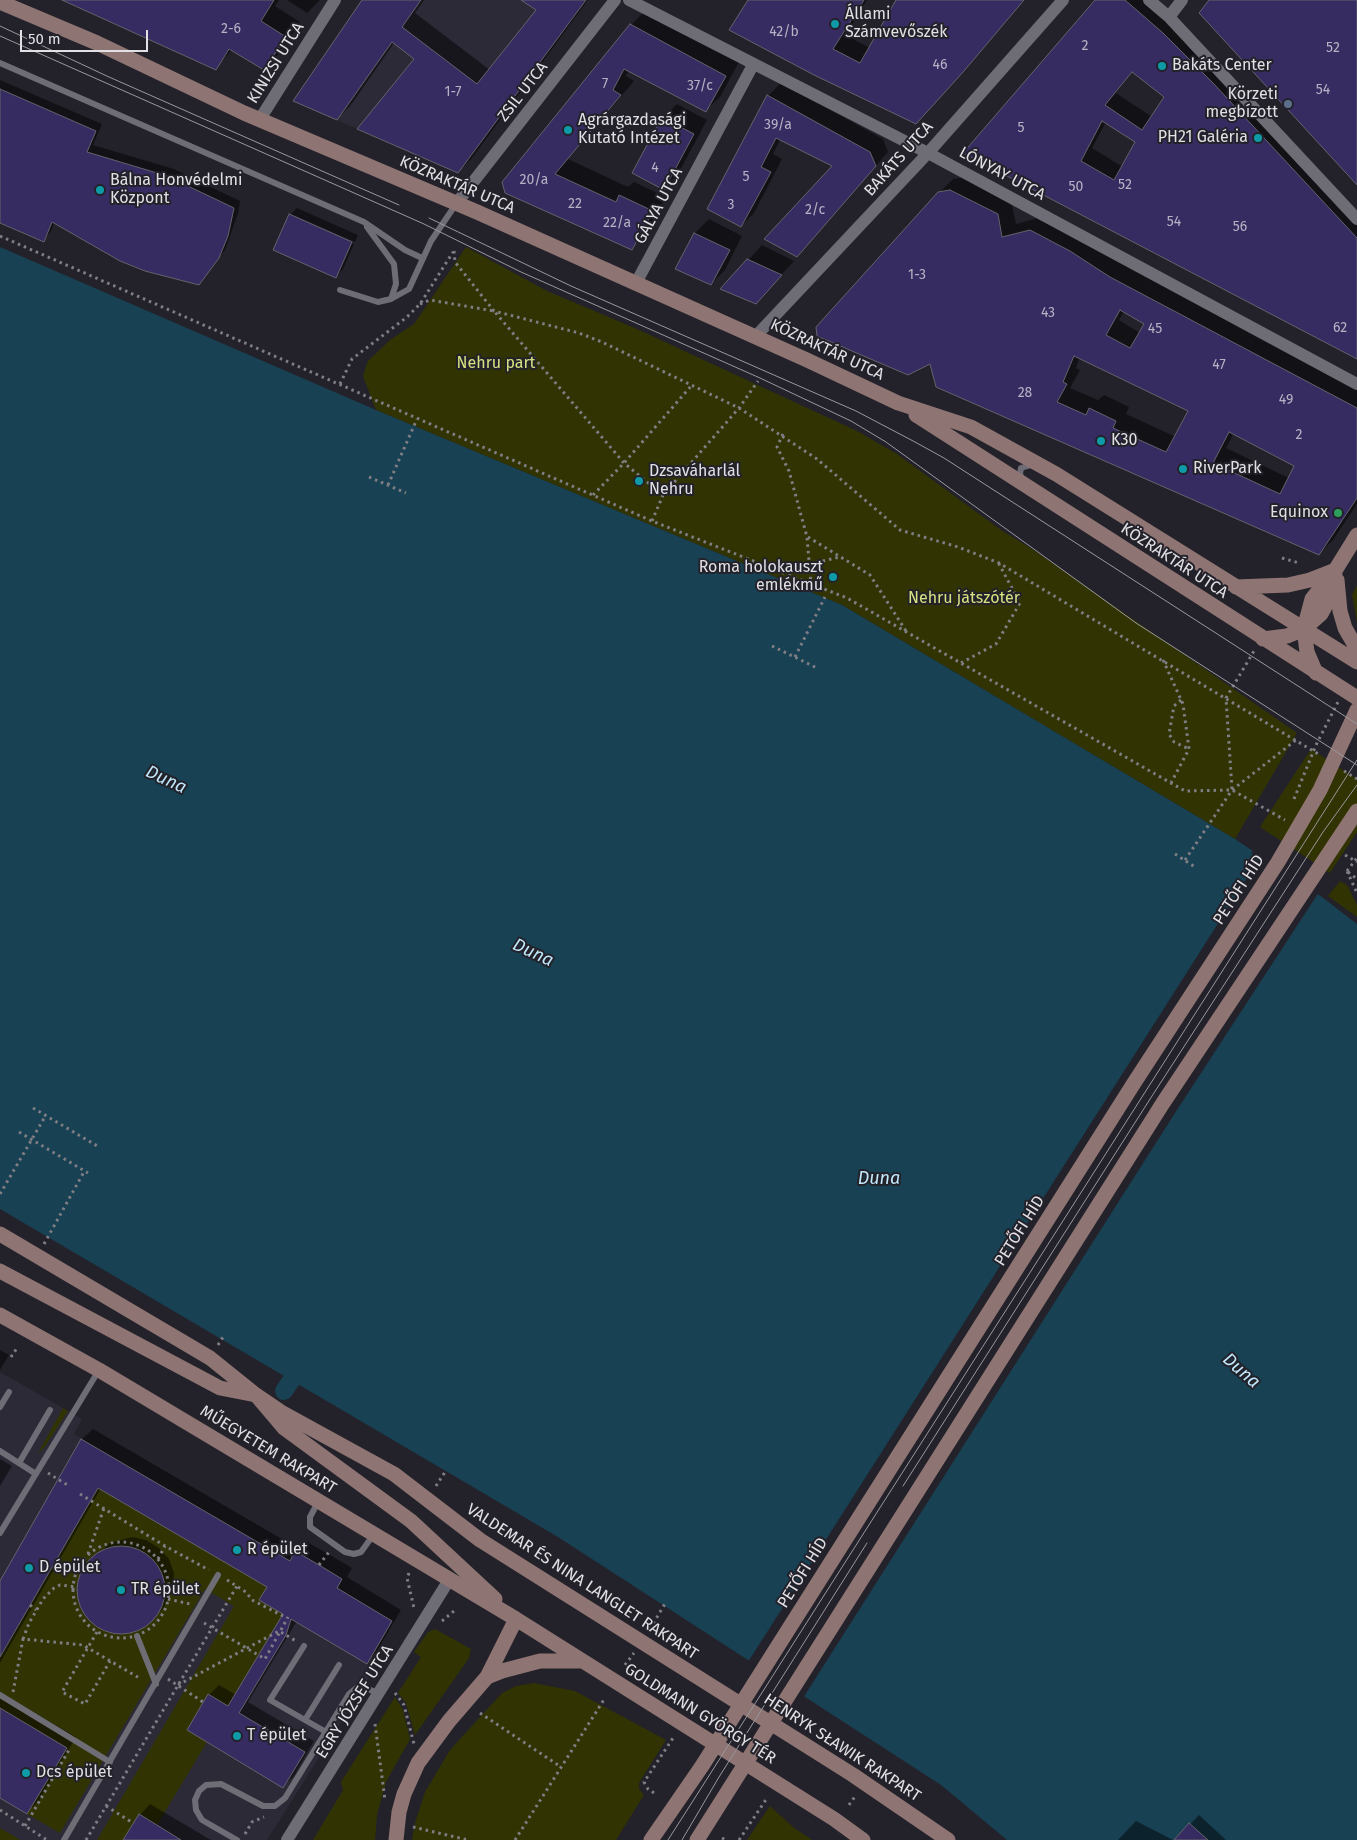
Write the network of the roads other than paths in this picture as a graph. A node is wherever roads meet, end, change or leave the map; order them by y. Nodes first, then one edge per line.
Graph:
1 (335, 0) edge
2 (615, 0) edge
3 (629, 0) edge
4 (1063, 0) edge
5 (1149, 0) edge
6 (1182, 0) edge
7 (0, 2) edge
8 (1169, 17) junction
9 (0, 64) edge
10 (753, 65) junction
11 (260, 119) junction
12 (928, 153) junction
13 (456, 204) junction
14 (1357, 220) edge
15 (364, 222) junction
16 (422, 258) junction
17 (636, 283) junction
18 (340, 290) dead end
19 (392, 299) junction
20 (755, 337) junction
21 (1357, 384) edge
22 (898, 403) junction
23 (1056, 474) junction
24 (1040, 495) junction
25 (1357, 535) edge
26 (1336, 569) junction
27 (1236, 587) junction
28 (1304, 629) junction
29 (1259, 645) junction
30 (1357, 649) edge
31 (1357, 662) edge
32 (1316, 673) junction
33 (1357, 698) edge
34 (1357, 710) edge
35 (1357, 811) edge
36 (0, 1234) edge
37 (0, 1272) edge
38 (0, 1315) edge
39 (99, 1370) junction
40 (9, 1392) dead end
41 (256, 1395) junction
42 (0, 1407) edge
43 (50, 1410) dead end
44 (0, 1451) edge
45 (19, 1463) junction
46 (38, 1471) junction
47 (319, 1501) junction
48 (0, 1533) edge
49 (374, 1534) junction
50 (218, 1575) road end
51 (449, 1580) junction
52 (516, 1619) junction
53 (137, 1636) road end
54 (304, 1646) dead end
55 (583, 1661) junction
56 (339, 1665) dead end
57 (487, 1677) junction
58 (155, 1686) junction
59 (715, 1687) joint
60 (379, 1694) junction
61 (0, 1695) edge
62 (305, 1720) junction
63 (326, 1732) junction
64 (110, 1762) junction
65 (64, 1840) edge
66 (237, 1840) edge
67 (288, 1840) edge
68 (396, 1840) edge
69 (651, 1840) edge
70 (698, 1840) edge
71 (863, 1840) edge
72 (948, 1840) edge

1 - 11 street, KINIZSI UTCA
2 - 13 street, ZSIL UTCA
3 - 10 street, LÓNYAY UTCA
4 - 12 street, BAKÁTS UTCA
5 - 8 street
6 - 8 street
7 - 11 main road, KÖZRAKTÁR UTCA
8 - 14 street
9 - 15 lane
10 - 12 street, LÓNYAY UTCA
10 - 17 street, GÁLYA UTCA
11 - 13 main road, KÖZRAKTÁR UTCA
12 - 20 street, BAKÁTS UTCA
12 - 21 street, LÓNYAY UTCA
13 - 16 lane
13 - 17 main road, KÖZRAKTÁR UTCA
15 - 16 lane
15 - 19 lane
16 - 19 lane
17 - 20 main road, KÖZRAKTÁR UTCA
18 - 19 lane
20 - 22 main road, KÖZRAKTÁR UTCA
22 - 23 main road, KÖZRAKTÁR UTCA
22 - 24 main road, KÖZRAKTÁR UTCA
23 - 24 lane
23 - 27 main road, KÖZRAKTÁR UTCA
24 - 29 main road, KÖZRAKTÁR UTCA
25 - 26 main road
26 - 27 main road
26 - 28 main road
26 - 30 main road
27 - 28 main road, KÖZRAKTÁR UTCA
28 - 29 main road
28 - 31 main road, KÖZRAKTÁR UTCA
28 - 32 main road
29 - 32 main road, KÖZRAKTÁR UTCA
32 - 33 main road, KÖZRAKTÁR UTCA
34 - 69 main road, PETŐFI HÍD
35 - 70 main road
36 - 41 main road, VALDEMAR ÉS NINA LANGLET RAKPART
37 - 41 main road
38 - 39 main road, MŰEGYETEM RAKPART
39 - 46 lane
39 - 47 main road, MŰEGYETEM RAKPART
40 - 42 lane
41 - 52 main road
41 - 59 main road, VALDEMAR ÉS NINA LANGLET RAKPART
43 - 45 lane
44 - 45 lane
45 - 46 lane
46 - 48 lane
47 - 49 main road, MŰEGYETEM RAKPART
47 - 49 lane
49 - 51 main road, MŰEGYETEM RAKPART
50 - 58 lane
51 - 52 main road, MŰEGYETEM RAKPART
51 - 60 street, EGRY JÓZSEF UTCA
52 - 55 main road, GOLDMANN GYÖRGY TÉR
52 - 57 main road
53 - 58 lane
54 - 62 lane
55 - 57 main road
55 - 71 main road, GOLDMANN GYÖRGY TÉR
56 - 62 lane
57 - 68 main road
58 - 64 lane
59 - 72 main road, HENRYK SŁAWIK RAKPART
60 - 63 lane
60 - 67 street, EGRY JÓZSEF UTCA
61 - 64 lane
62 - 63 lane
63 - 66 lane
64 - 65 lane

